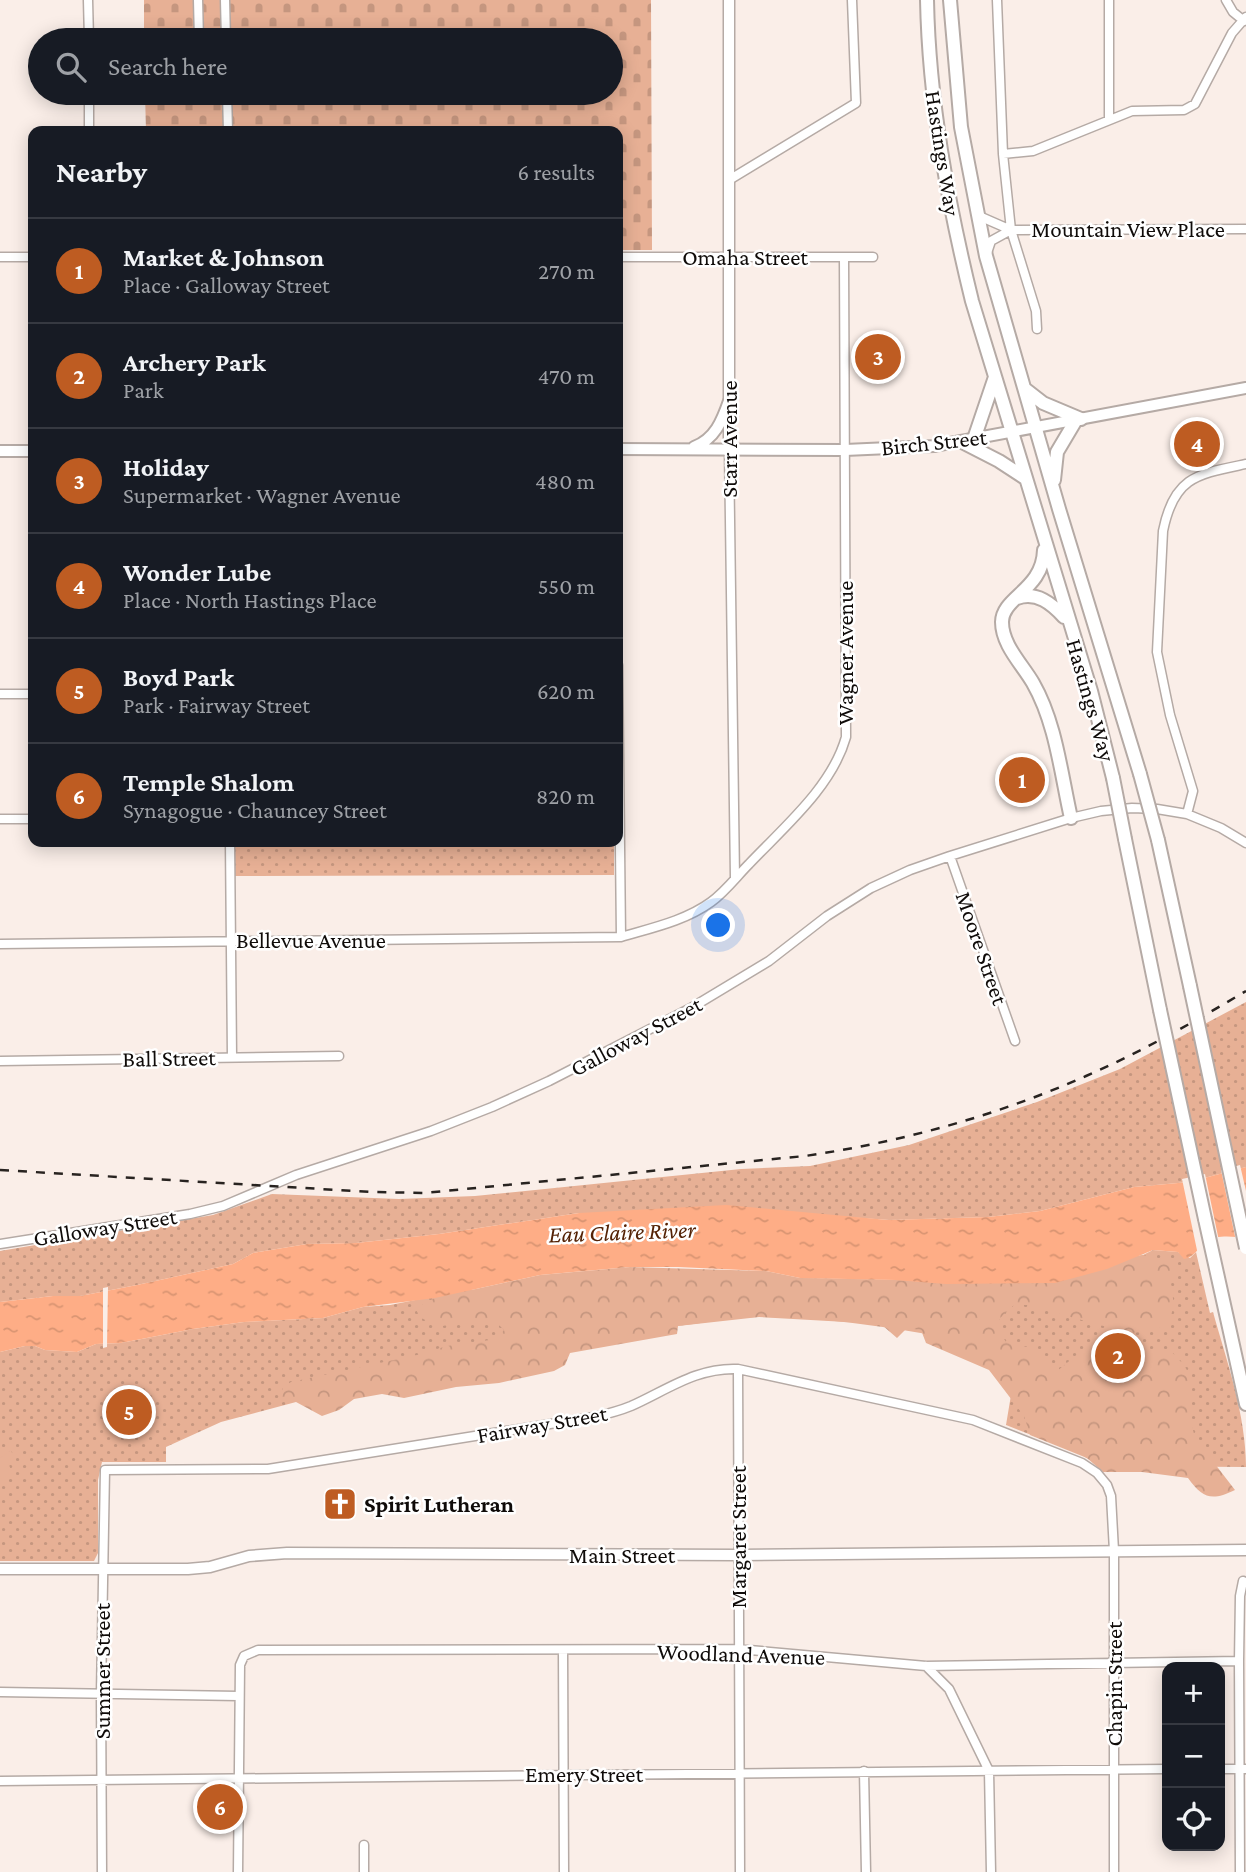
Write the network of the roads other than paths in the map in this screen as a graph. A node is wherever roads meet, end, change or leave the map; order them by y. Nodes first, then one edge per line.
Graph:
1 (88, 0) edge
2 (198, 0) edge
3 (225, 0) edge
4 (729, 0) edge
5 (852, 0) edge
6 (927, 0) edge
7 (950, 0) edge
8 (997, 0) edge
9 (1109, 0) edge
10 (1226, 0) edge
11 (1245, 20) edge
12 (89, 28) edge
13 (199, 28) edge
14 (226, 28) edge
15 (89, 105) edge
16 (227, 105) edge
17 (1110, 119) junction
18 (89, 126) edge
19 (228, 126) edge
20 (1003, 154) junction
21 (729, 180) junction
22 (979, 216) junction
23 (1246, 229) edge
24 (1011, 230) junction
25 (986, 256) junction
26 (0, 257) edge
27 (28, 257) edge
28 (623, 257) edge
29 (844, 257) junction
30 (873, 257) dead end
31 (729, 258) junction
32 (1037, 329) dead end
33 (995, 377) junction
34 (1246, 388) edge
35 (1025, 389) junction
36 (729, 401) junction
37 (1079, 420) junction
38 (1036, 428) junction
39 (1012, 432) junction
40 (968, 441) junction
41 (623, 449) edge
42 (687, 449) junction
43 (729, 449) junction
44 (845, 450) junction
45 (0, 451) edge
46 (28, 451) edge
47 (1246, 464) edge
48 (1025, 478) junction
49 (1053, 487) junction
50 (1043, 538) junction
51 (1017, 598) junction
52 (1068, 621) junction
53 (0, 694) edge
54 (28, 694) edge
55 (1187, 814) junction
56 (1071, 818) junction
57 (0, 819) edge
58 (28, 819) edge
59 (1246, 843) edge
60 (230, 847) edge
61 (620, 847) edge
62 (950, 856) junction
63 (735, 878) junction
64 (621, 937) junction
65 (231, 940) junction
66 (0, 944) edge
67 (1014, 1041) dead end
68 (339, 1055) dead end
69 (232, 1057) junction
70 (0, 1061) edge
71 (0, 1244) edge
72 (1246, 1248) edge
73 (738, 1369) junction
74 (1246, 1404) edge
75 (105, 1470) joint
76 (1111, 1496) joint
77 (1246, 1550) edge
78 (1114, 1551) junction
79 (737, 1555) junction
80 (0, 1569) edge
81 (103, 1570) junction
82 (1243, 1581) dead end
83 (738, 1649) junction
84 (563, 1650) junction
85 (1239, 1661) junction
86 (1115, 1663) junction
87 (926, 1666) junction
88 (0, 1692) edge
89 (101, 1694) junction
90 (238, 1696) junction
91 (1114, 1769) junction
92 (1162, 1769) edge
93 (1242, 1769) edge
94 (864, 1771) junction
95 (989, 1772) junction
96 (564, 1774) junction
97 (739, 1774) junction
98 (238, 1779) junction
99 (0, 1781) edge
100 (102, 1781) junction
101 (364, 1845) dead end
102 (102, 1872) edge
103 (238, 1872) edge
104 (364, 1872) edge
105 (564, 1872) edge
106 (740, 1872) edge
107 (866, 1872) edge
108 (990, 1872) edge
109 (1114, 1872) edge
110 (1241, 1872) edge

1 - 12 street
2 - 13 street
3 - 14 street
4 - 21 street, Starr Avenue
5 - 21 street
6 - 33 main road, Hastings Way
7 - 22 main road, Hastings Way
8 - 20 street
9 - 17 street
10 - 11 street
11 - 17 street
15 - 18 street
16 - 19 street
17 - 20 street
20 - 24 street
21 - 31 street, Starr Avenue
22 - 24 street, Mountain View Place
22 - 25 main road, Hastings Way
23 - 24 street, Mountain View Place
24 - 25 street, Mountain View Place
24 - 32 street
25 - 35 main road, Hastings Way
26 - 27 street
28 - 31 street, Omaha Street
29 - 30 street, Omaha Street
29 - 31 street, Omaha Street
29 - 44 street, Wagner Avenue
31 - 36 street, Starr Avenue
33 - 39 main road, Hastings Way
33 - 40 main road
34 - 37 main road, Birch Street
35 - 37 main road
35 - 38 main road, Hastings Way
36 - 42 main road
36 - 43 street, Starr Avenue
37 - 38 main road, Birch Street
37 - 49 main road
38 - 39 main road, Birch Street
38 - 49 main road, Hastings Way
39 - 40 main road, Birch Street
39 - 48 main road, Hastings Way
40 - 44 main road, Birch Street
40 - 48 main road
41 - 42 main road, Birch Street
42 - 43 main road, Birch Street
43 - 44 main road, Birch Street
43 - 63 street, Starr Avenue
44 - 63 street, Wagner Avenue
45 - 46 main road
47 - 55 street
48 - 50 main road, Hastings Way
49 - 72 main road, Hastings Way, bridge
50 - 51 main road
50 - 52 main road, Hastings Way
51 - 52 main road
51 - 56 main road
52 - 74 main road, Hastings Way, bridge
53 - 54 street
55 - 56 street, Galloway Street
55 - 59 street, Galloway Street
56 - 62 street, Galloway Street
57 - 58 street
60 - 65 street
61 - 64 street
62 - 67 street, Moore Street
62 - 71 street, Galloway Street
63 - 64 street, Wagner Avenue
64 - 65 street, Bellevue Avenue
65 - 66 street, Bellevue Avenue
65 - 69 street
68 - 69 street, Ball Street
69 - 70 street, Ball Street
73 - 75 street, Fairway Street
73 - 76 street, Fairway Street
73 - 79 street, Margaret Street
75 - 81 street, Summer Street
76 - 78 street, Chapin Street
77 - 78 street, Main Street
78 - 79 street, Main Street
78 - 86 street, Chapin Street
79 - 81 street, Main Street
79 - 83 street, Margaret Street
80 - 81 street, Main Street
81 - 89 street, Summer Street
82 - 85 street
83 - 84 street, Woodland Avenue
83 - 87 street, Woodland Avenue
83 - 97 street, Margaret Street
84 - 90 street, Woodland Avenue
84 - 96 street
85 - 86 street, Woodland Avenue
85 - 93 street
86 - 87 street, Woodland Avenue
86 - 91 street, Chapin Street
87 - 95 street
88 - 89 street
89 - 90 street
89 - 100 street, Summer Street
90 - 98 street
91 - 92 street, Emery Street
91 - 95 street, Emery Street
91 - 109 street, Chapin Street
93 - 110 street
94 - 95 street, Emery Street
94 - 97 street, Emery Street
94 - 107 street
95 - 108 street
96 - 97 street, Emery Street
96 - 98 street, Emery Street
96 - 105 street
97 - 106 street, Margaret Street
98 - 100 street, Emery Street
98 - 103 street
99 - 100 street, Emery Street
100 - 102 street, Summer Street
101 - 104 street

